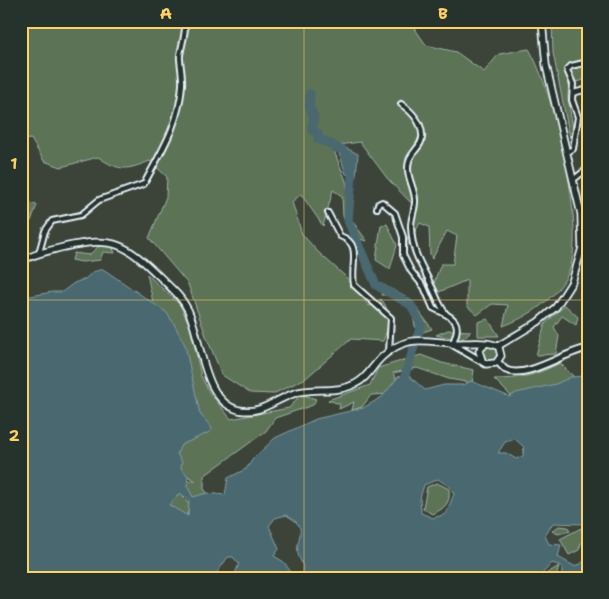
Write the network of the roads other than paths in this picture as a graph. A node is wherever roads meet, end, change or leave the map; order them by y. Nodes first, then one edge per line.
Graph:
1 (185, 21) edge
2 (542, 21) edge
3 (588, 62) edge
4 (588, 89) edge
5 (573, 93) junction
6 (400, 104) dead end
7 (567, 152) junction
8 (588, 168) edge
9 (573, 180) junction
10 (377, 208) dead end
11 (328, 213) dead end
12 (39, 253) junction
13 (21, 262) edge
14 (446, 314) junction
15 (452, 344) junction
16 (484, 345) junction
17 (498, 346) junction
18 (588, 348) edge
19 (389, 352) junction
20 (482, 361) junction
21 (498, 362) junction

1 - 12 street
2 - 7 main road
3 - 5 street
4 - 5 street
5 - 7 street
6 - 14 street
7 - 9 main road
8 - 9 street
9 - 17 main road
10 - 14 street
11 - 19 street
12 - 13 main road
12 - 19 main road
14 - 15 street
15 - 16 main road
15 - 19 main road
15 - 20 main road
16 - 17 main road
16 - 20 main road
17 - 21 main road
18 - 21 street
20 - 21 main road

